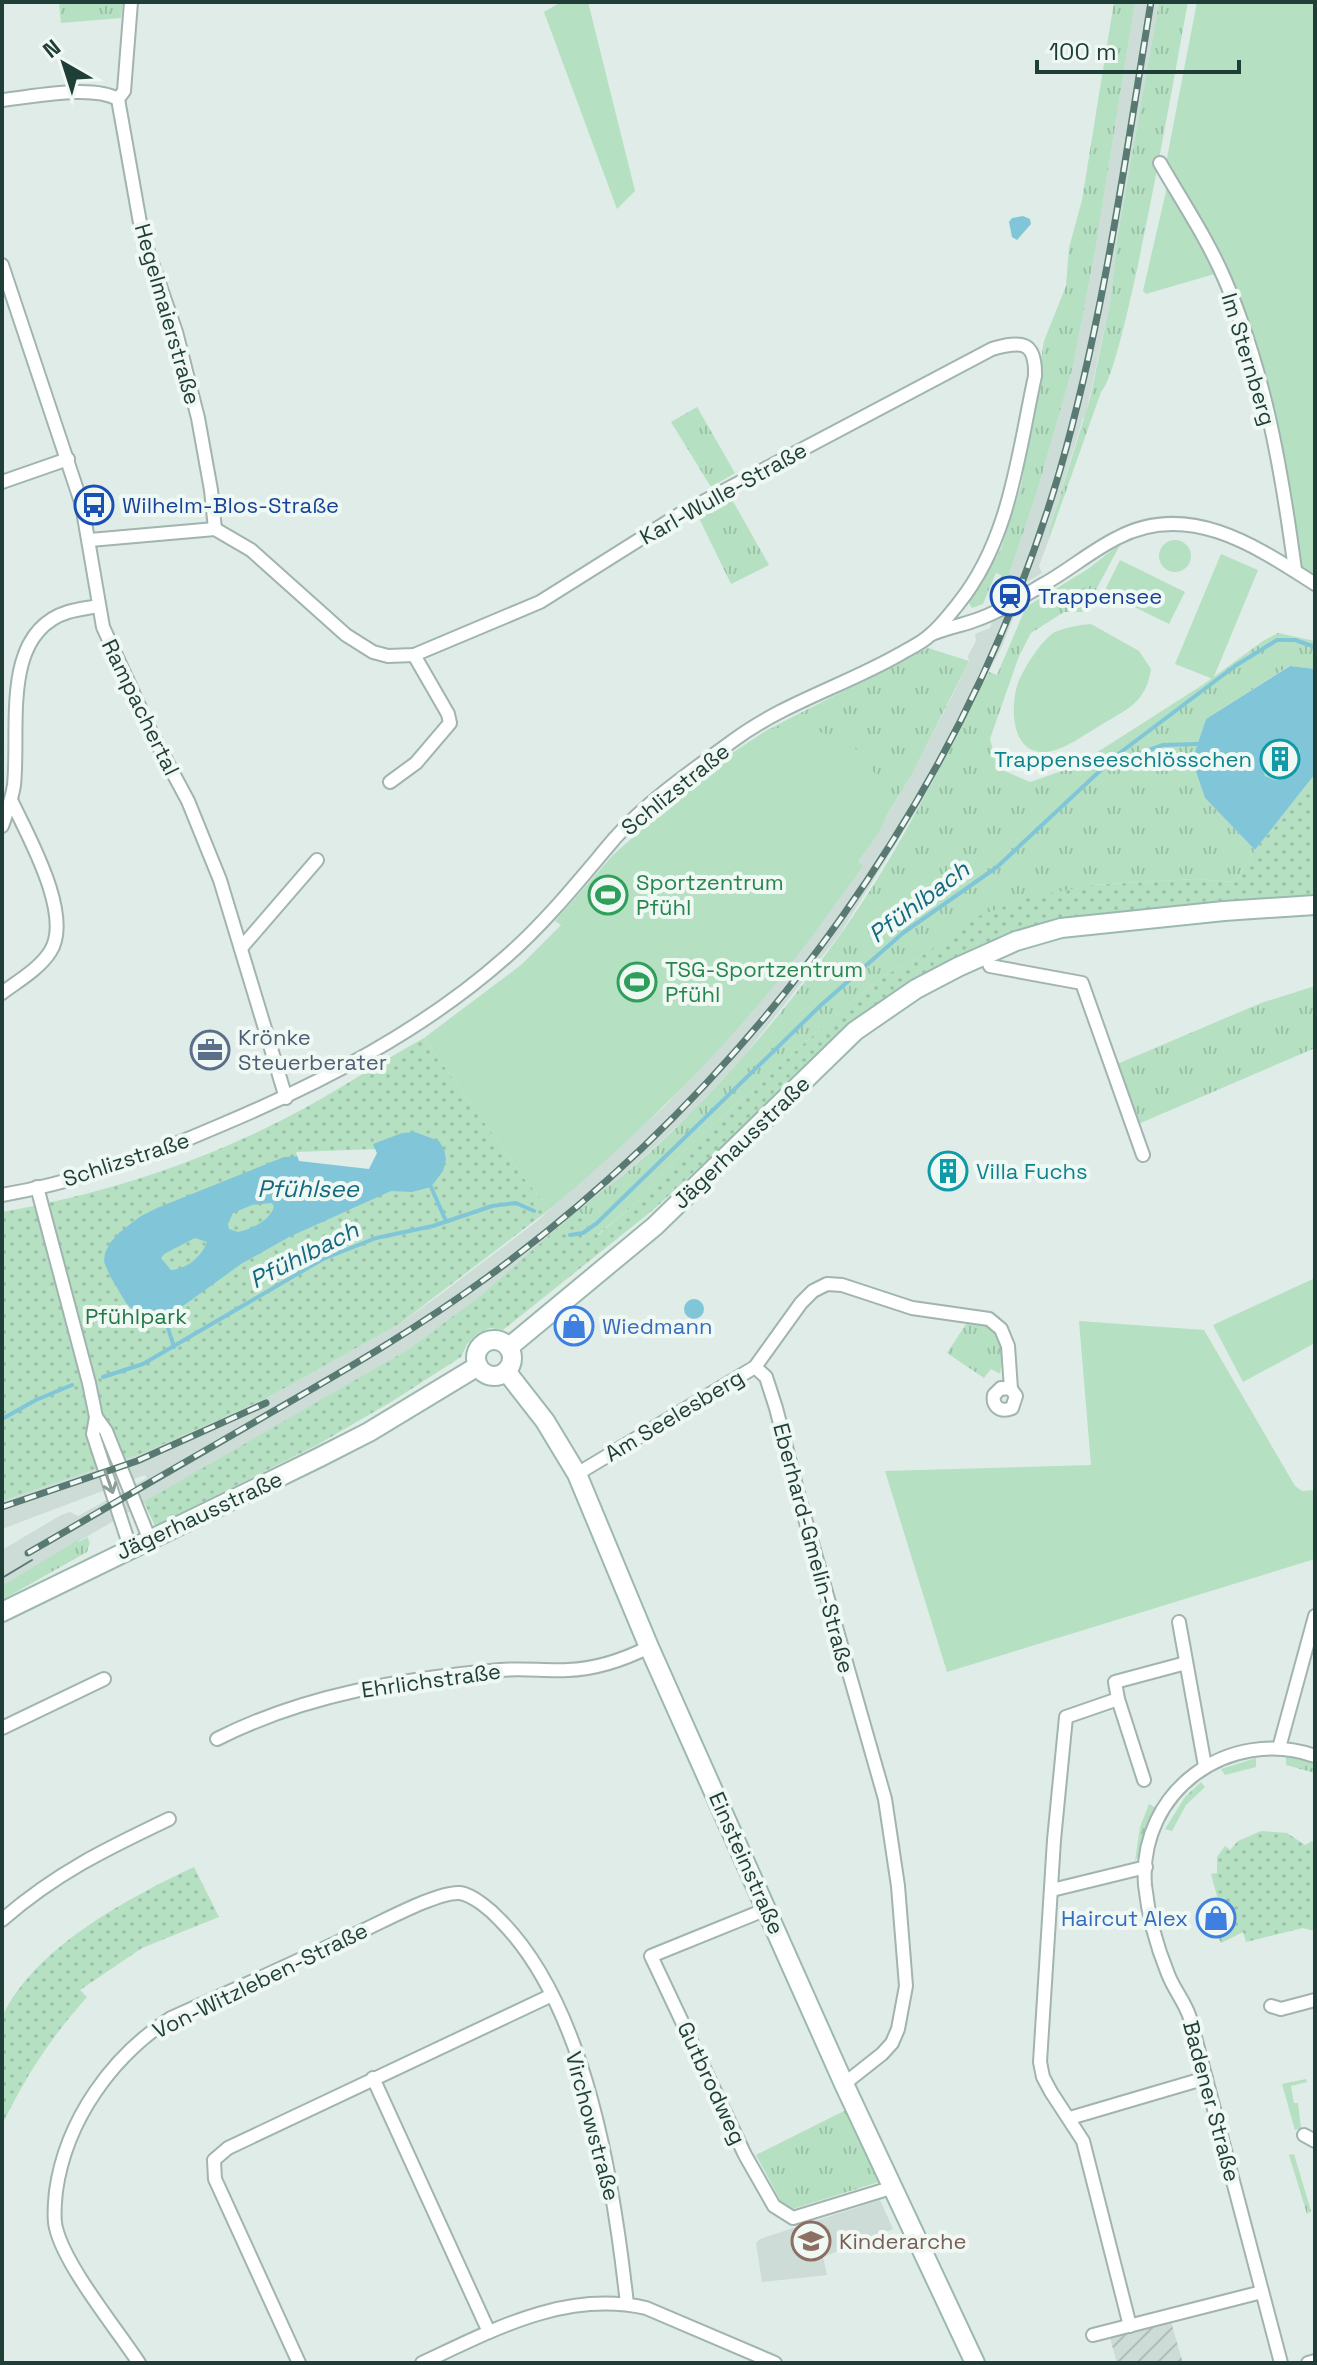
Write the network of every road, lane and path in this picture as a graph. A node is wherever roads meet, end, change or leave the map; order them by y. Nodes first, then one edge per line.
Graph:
1 (131, 2) edge
2 (118, 99) junction
3 (2, 100) edge
4 (1160, 163) dead end
5 (2, 265) edge
6 (1032, 351) joint
7 (68, 459) junction
8 (2, 482) edge
9 (215, 529) junction
10 (90, 540) junction
11 (1295, 570) junction
12 (1315, 584) edge
13 (98, 606) junction
14 (930, 635) junction
15 (414, 655) junction
16 (390, 782) dead end
17 (11, 800) junction
18 (2, 826) edge
19 (317, 860) dead end
20 (1315, 905) edge
21 (241, 948) junction
22 (985, 955) junction
23 (2, 993) edge
24 (286, 1098) junction
25 (1143, 1155) dead end
26 (37, 1187) junction
27 (2, 1195) edge
28 (509, 1347) junction
29 (478, 1366) junction
30 (755, 1367) junction
31 (506, 1371) junction
32 (1011, 1389) dead end
33 (96, 1417) junction
34 (577, 1474) junction
35 (149, 1538) junction
36 (130, 1547) junction
37 (2, 1612) edge
38 (1315, 1616) edge
39 (1179, 1622) dead end
40 (649, 1647) junction
41 (1186, 1663) junction
42 (104, 1679) dead end
43 (1118, 1699) junction
44 (2, 1728) edge
45 (217, 1739) dead end
46 (1279, 1748) junction
47 (1315, 1756) edge
48 (1205, 1766) junction
49 (1144, 1780) dead end
50 (169, 1819) dead end
51 (1146, 1867) junction
52 (1052, 1890) junction
53 (461, 1893) joint
54 (767, 1909) junction
55 (2, 1920) edge
56 (552, 1995) junction
57 (1315, 2000) edge
58 (1271, 2006) dead end
59 (373, 2078) junction
60 (1206, 2078) junction
61 (844, 2084) junction
62 (1070, 2118) junction
63 (894, 2187) junction
64 (1262, 2292) junction
65 (627, 2304) junction
66 (1130, 2326) junction
67 (489, 2332) junction
68 (1093, 2335) dead end
69 (1315, 2361) edge
70 (139, 2363) edge
71 (299, 2363) edge
72 (422, 2363) edge
73 (775, 2363) edge
74 (975, 2363) edge
75 (1281, 2363) edge
76 (1308, 2363) edge

1 - 2 street, Hegelmaierstraße
2 - 3 street
2 - 9 street, Hegelmaierstraße
4 - 11 street, Im Sternberg
5 - 7 street, Rampachertal
6 - 14 street, Schlizstraße
6 - 15 street, Karl-Wulle-Straße
7 - 8 street
7 - 10 street, Rampachertal
9 - 10 street
9 - 15 street, Karl-Wulle-Straße
10 - 13 street, Rampachertal
11 - 12 street
11 - 14 street
13 - 17 street
13 - 21 street, Rampachertal
14 - 24 street, Schlizstraße
15 - 16 street
17 - 18 street
17 - 23 street
19 - 21 street
20 - 22 street, Jägerhausstraße
21 - 24 street, Rampachertal
22 - 25 street
22 - 28 street, Jägerhausstraße
24 - 26 street, Schlizstraße
26 - 27 street, Schlizstraße
26 - 33 street
28 - 29 street
28 - 31 street
29 - 31 street
29 - 35 street, Jägerhausstraße
30 - 32 street, Am Seelesberg
30 - 34 street, Am Seelesberg
30 - 61 street, Eberhard-Gmelin-Straße
31 - 34 street, Einsteinstraße
33 - 35 street
33 -> 36 street
34 - 40 street, Einsteinstraße
35 - 36 street, Jägerhausstraße
36 - 37 street, Jägerhausstraße
38 - 46 street
39 - 41 street
40 - 45 street, Ehrlichstraße
40 - 54 street, Einsteinstraße
41 - 43 street
41 - 48 street
42 - 44 street
43 - 49 street
43 - 52 street
46 - 47 street, Badener Straße
46 - 48 street, Badener Straße
48 - 51 street, Badener Straße
50 - 55 street
51 - 52 street
51 - 60 street, Badener Straße
52 - 62 street
53 - 56 street, Virchowstraße
53 - 70 street, Von-Witzleben-Straße
54 - 61 street, Einsteinstraße
54 - 63 street, Gutbrodweg
56 - 59 street
56 - 65 street, Virchowstraße
57 - 58 street
59 - 67 street
59 - 71 street
60 - 62 street
60 - 64 street, Badener Straße
61 - 63 street, Einsteinstraße
62 - 66 street
63 - 74 street, Einsteinstraße
64 - 66 street
64 - 75 street, Badener Straße
65 - 67 street
65 - 73 street
66 - 68 street
67 - 72 street
69 - 76 street

